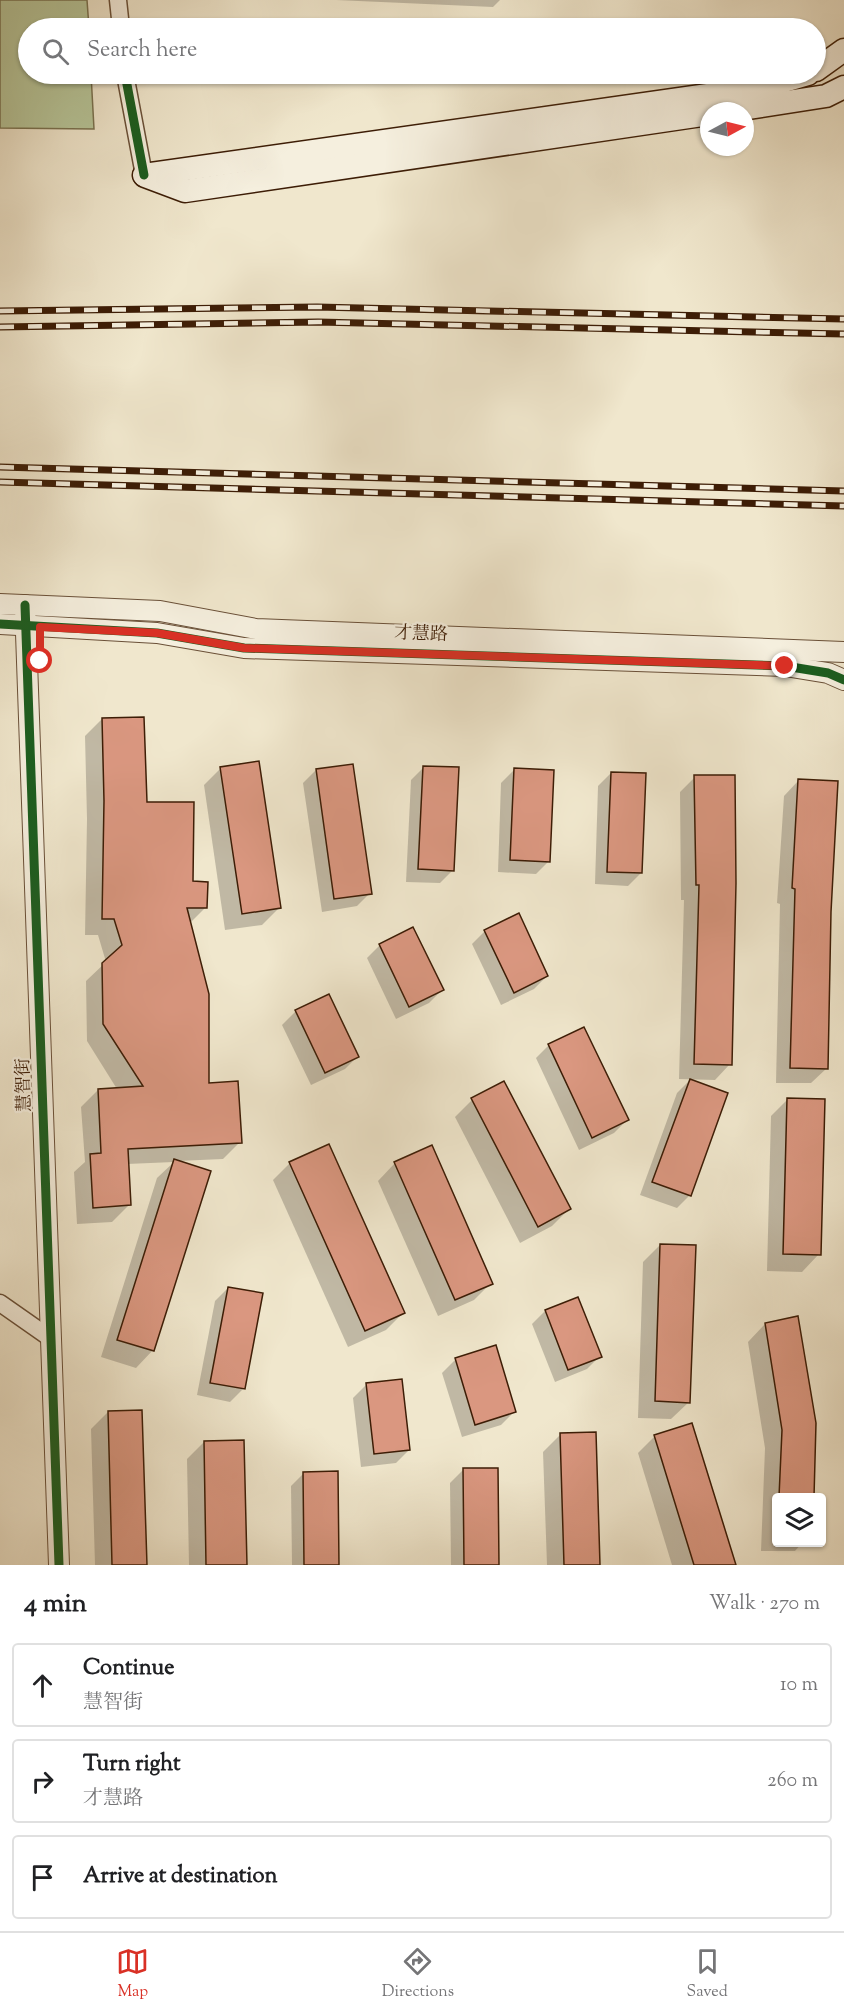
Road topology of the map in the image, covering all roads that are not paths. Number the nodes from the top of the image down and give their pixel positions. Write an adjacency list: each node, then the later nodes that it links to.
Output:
1 (118, 0): 2 (street)
2 (120, 18)
3 (844, 50): 4 (main road)
4 (826, 63)
5 (127, 84): 10 (street)
6 (774, 84): 10 (main road)
7 (844, 87): 8 (main road)
8 (754, 107)
9 (700, 115): 10 (main road)
10 (144, 175)
11 (0, 604): 12 (street, 才慧路)
12 (32, 605): 14 (street, 慧智街); 15 (street, 才慧路)
13 (0, 624): 14 (street, 才慧路)
14 (33, 626): 16 (street, 才慧路); 18 (street, 慧智街); 20 (street, 慧智街)
15 (844, 652)
16 (844, 680)
17 (0, 1303): 18 (street)
18 (50, 1338): 19 (street, 慧智街)
19 (59, 1565)
20 (72, 1565)

